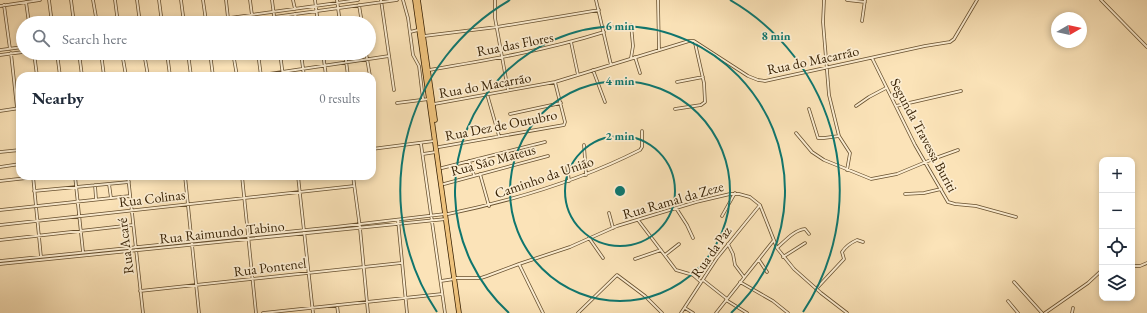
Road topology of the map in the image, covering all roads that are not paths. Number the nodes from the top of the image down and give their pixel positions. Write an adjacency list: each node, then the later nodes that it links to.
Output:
1 (40, 0): 30 (street)
2 (49, 0): 44 (street)
3 (71, 0): 45 (street)
4 (93, 0): 46 (street)
5 (115, 0): 47 (street)
6 (137, 0): 48 (street)
7 (159, 0): 49 (street)
8 (181, 0): 50 (street)
9 (203, 0): 51 (street)
10 (226, 0): 52 (street)
11 (250, 0): 41 (street)
12 (272, 0): 39 (street)
13 (293, 0): 36 (street)
14 (315, 0): 34 (street)
15 (358, 0): 27 (street)
16 (398, 0): 28 (street)
17 (403, 0): 63 (street)
18 (415, 0): 42 (highway)
19 (418, 0): 42 (highway)
20 (495, 0): 61 (street)
21 (596, 0): 37 (street)
22 (658, 0): 73 (street)
23 (824, 0): 102 (street)
24 (847, 0): 29 (street)
25 (977, 0): 82 (street, Rua do Macarrão)
26 (1101, 0): 69 (street)
27 (337, 1): 34 (street); 35 (street)
28 (381, 1): 32 (street); 77 (street)
29 (865, 1): 59 (street)
30 (26, 2): 31 (street); 43 (street)
31 (4, 5): 33 (street); 71 (street)
32 (360, 5): 35 (street); 58 (street)
33 (0, 6)
34 (316, 6): 36 (street); 38 (street)
35 (338, 8): 38 (street); 57 (street)
36 (295, 9): 39 (street)
37 (599, 10): 61 (street); 64 (street)
38 (317, 11): 40 (street); 56 (street)
39 (274, 12): 41 (street); 54 (street)
40 (295, 14): 55 (street)
41 (252, 15): 53 (street)
42 (419, 15): 62 (highway); 65 (highway)
43 (28, 16)
44 (51, 16)
45 (73, 16)
46 (96, 16)
47 (117, 16)
48 (139, 16)
49 (161, 16)
50 (183, 16)
51 (205, 16)
52 (228, 16)
53 (244, 16)
54 (275, 16)
55 (282, 16)
56 (317, 16)
57 (339, 16)
58 (361, 16)
59 (862, 22)
60 (631, 25): 81 (street)
61 (497, 27): 65 (street); 78 (street)
62 (418, 30): 63 (street); 68 (highway)
63 (410, 32): 133 (street)
64 (604, 32): 67 (street, Rua das Flores); 100 (street)
65 (424, 36): 68 (highway)
66 (694, 41): 73 (street, Rua do Macarrão); 102 (street, Rua do Macarrão); 123 (street)
67 (571, 42): 78 (street, Rua das Flores); 122 (street)
68 (423, 46): 104 (highway); 132 (highway)
69 (1147, 47)
70 (16, 48): 71 (street)
71 (10, 49): 72 (street)
72 (0, 50)
73 (659, 50): 79 (street, Rua do Macarrão)
74 (16, 53): 75 (street)
75 (11, 54): 76 (street); 126 (street)
76 (0, 55)
77 (389, 56): 80 (street); 128 (street)
78 (503, 57): 104 (street, Rua das Flores); 129 (street)
79 (635, 57): 81 (street, Rua do Macarrão); 121 (street)
80 (376, 58)
81 (631, 58): 100 (street, Rua do Macarrão)
82 (872, 58): 102 (street, Rua do Macarrão); 127 (street, Segunda Travessa Buriti)
83 (35, 60): 106 (street)
84 (58, 60): 107 (street)
85 (80, 60): 108 (street)
86 (102, 60): 109 (street)
87 (123, 60): 110 (street)
88 (145, 60): 111 (street)
89 (168, 60): 112 (street)
90 (189, 60): 113 (street)
91 (211, 60): 114 (street)
92 (234, 60): 115 (street)
93 (259, 60): 116 (street)
94 (281, 60): 117 (street)
95 (302, 60): 103 (street)
96 (324, 60): 101 (street)
97 (360, 60): 99 (street)
98 (367, 60): 120 (street)
99 (346, 62): 101 (street); 119 (street)
100 (611, 65): 105 (street, Rua do Macarrão)
101 (325, 66): 103 (street); 118 (street)
102 (826, 67): 148 (street)
103 (304, 69): 117 (street)
104 (428, 70): 137 (highway)
105 (594, 70): 122 (street, Rua do Macarrão); 134 (street)
106 (36, 72)
107 (59, 72)
108 (81, 72)
109 (103, 72)
110 (125, 72)
111 (147, 72)
112 (169, 72)
113 (191, 72)
114 (213, 72)
115 (236, 72)
116 (260, 72)
117 (282, 72)
118 (326, 72)
119 (347, 72)
120 (369, 72)
121 (640, 73)
122 (578, 75): 124 (street, Rua do Macarrão)
123 (703, 77): 125 (street); 141 (street)
124 (555, 82): 129 (street, Rua do Macarrão); 136 (street)
125 (677, 82)
126 (16, 88)
127 (886, 88): 138 (street); 139 (street, Segunda Travessa Buriti)
128 (394, 90)
129 (508, 90): 131 (street, Rua do Macarrão)
130 (961, 91): 139 (street)
131 (487, 94): 137 (street, Rua do Macarrão); 147 (street)
132 (429, 98): 133 (street); 149 (highway)
133 (423, 99): 135 (street)
134 (605, 102)
135 (397, 103)
136 (561, 103): 144 (street); 147 (street, Rua Dez de Outubro)
137 (433, 104): 153 (highway)
138 (856, 106)
139 (896, 106): 162 (street, Segunda Travessa Buriti)
140 (16, 108): 143 (street)
141 (675, 109)
142 (809, 110): 148 (street)
143 (0, 111)
144 (510, 114)
145 (642, 131): 170 (street, Caminho da União)
146 (796, 134): 167 (street)
147 (499, 136): 153 (street, Rua Dez de Outubro)
148 (839, 136): 167 (street)
149 (435, 141): 151 (street); 158 (highway)
150 (545, 142): 161 (street)
151 (421, 144): 154 (street); 159 (street)
152 (584, 146): 170 (street)
153 (439, 147): 166 (highway)
154 (376, 149)
155 (16, 150): 157 (street)
156 (958, 150): 162 (street)
157 (0, 152)
158 (437, 152): 159 (street); 206 (highway)
159 (422, 154): 205 (street)
160 (548, 156): 168 (street, Rua São Mateus)
161 (469, 161): 166 (street); 169 (street)
162 (925, 163): 167 (street); 186 (street, Segunda Travessa Buriti)
163 (16, 164): 165 (street)
164 (567, 165): 179 (street)
165 (0, 166)
166 (442, 168): 182 (highway)
167 (847, 170)
168 (480, 174): 169 (street, Rua São Mateus); 199 (street)
169 (474, 175): 182 (street, Rua São Mateus)
170 (586, 175): 179 (street, Caminho da União)
171 (16, 179): 178 (street)
172 (33, 180): 187 (street)
173 (75, 180): 185 (street)
174 (185, 180): 196 (street)
175 (242, 180): 193 (street)
176 (298, 180): 188 (street)
177 (353, 180): 184 (street)
178 (0, 181)
179 (568, 181): 199 (street, Caminho da União)
180 (129, 182): 181 (street); 191 (street, Rua Acaré)
181 (109, 184): 183 (street); 192 (street)
182 (444, 184): 206 (highway)
183 (95, 185): 185 (street); 194 (street)
184 (354, 186): 188 (street, Rua Colinas); 216 (street)
185 (76, 187): 187 (street); 195 (street)
186 (941, 189): 190 (street); 208 (street, Segunda Travessa Buriti)
187 (34, 191): 198 (street)
188 (300, 192): 193 (street, Rua Colinas); 219 (street)
189 (735, 193): 197 (street, Rua Ramal da Zeze); 200 (street, Rua Ramal da Zeze); 207 (street)
190 (905, 194)
191 (130, 196): 192 (street); 202 (street, Rua Acaré)
192 (110, 198): 194 (street)
193 (244, 198): 196 (street, Rua Colinas); 222 (street)
194 (96, 199): 195 (street)
195 (78, 201): 198 (street); 204 (street)
196 (188, 204): 202 (street, Rua Colinas); 229 (street)
197 (760, 205): 228 (street); 234 (street, Rua da Paz)
198 (36, 206): 201 (street); 212 (street)
199 (489, 206): 206 (street, Caminho da União)
200 (676, 208): 211 (street, Rua Ramal da Zeze); 224 (street)
201 (0, 210)
202 (131, 211): 204 (street, Rua Colinas); 215 (street, Rua Acaré)
203 (609, 213): 217 (street)
204 (79, 216): 212 (street, Rua Colinas); 218 (street)
205 (432, 216): 206 (street, Rua Raimundo Tabino); 209 (street, Rua Raimundo Tabino); 210 (street)
206 (446, 216): 210 (street, Rua Raimundo Tabino); 259 (highway)
207 (722, 216)
208 (1016, 217)
209 (398, 220): 213 (street); 216 (street, Rua Raimundo Tabino)
210 (432, 220): 213 (street, Rua Raimundo Tabino); 260 (street)
211 (638, 220): 217 (street, Rua Ramal da Zeze); 238 (street)
212 (37, 221): 214 (street, Rua Colinas); 221 (street)
213 (398, 224): 216 (street, Rua Raimundo Tabino); 248 (street)
214 (0, 225)
215 (133, 225): 218 (street); 236 (street, Rua Acaré)
216 (360, 226): 219 (street, Rua Raimundo Tabino); 252 (street)
217 (612, 228): 223 (street, Rua Ramal da Zeze)
218 (80, 230): 221 (street); 240 (street)
219 (304, 232): 222 (street, Rua Raimundo Tabino); 225 (street, Rua Raimundo Tabino); 254 (street)
220 (809, 234): 237 (street)
221 (39, 235): 226 (street); 242 (street)
222 (248, 236): 225 (street); 227 (street, Rua Raimundo Tabino)
223 (590, 238): 244 (street); 251 (street, Rua Ramal da Zeze)
224 (693, 238)
225 (249, 239): 232 (street, Rua Raimundo Tabino); 258 (street)
226 (0, 240)
227 (201, 240): 229 (street, Rua Raimundo Tabino); 232 (street)
228 (774, 240): 237 (street); 246 (street)
229 (192, 241): 235 (street); 236 (street, Rua Raimundo Tabino)
230 (863, 242): 265 (street)
231 (805, 243): 243 (street)
232 (202, 244): 235 (street, Rua Raimundo Tabino)
233 (679, 244): 241 (street)
234 (728, 244): 257 (street); 261 (street, Rua da Paz)
235 (192, 245): 239 (street, Rua Raimundo Tabino); 264 (street)
236 (136, 248): 239 (street, Rua Acaré); 240 (street, Rua Raimundo Tabino)
237 (777, 248): 243 (street)
238 (661, 250): 241 (street); 245 (street)
239 (136, 251): 240 (street, Rua Raimundo Tabino); 266 (street, Rua Acaré)
240 (83, 254): 242 (street, Rua Raimundo Tabino); 250 (street, Rua Raimundo Tabino)
241 (665, 255): 261 (street)
242 (41, 257): 247 (street, Rua Raimundo Tabino)
243 (783, 257): 265 (street)
244 (603, 258)
245 (635, 259)
246 (758, 259): 255 (street); 257 (street)
247 (0, 261)
248 (401, 263): 252 (street, Rua Pontenel); 268 (street)
249 (1147, 263): 253 (street)
250 (0, 264)
251 (519, 264): 259 (street, Rua Ramal da Zeze); 286 (street)
252 (364, 267): 254 (street, Rua Pontenel); 271 (street)
253 (1135, 267)
254 (308, 272): 258 (street, Rua Pontenel); 273 (street)
255 (767, 272)
256 (1099, 273): 296 (street)
257 (744, 277): 262 (street)
258 (253, 279): 264 (street, Rua Pontenel); 278 (street)
259 (455, 279): 260 (street, Rua Ramal da Zeze); 285 (highway)
260 (441, 281): 267 (street)
261 (702, 281): 269 (street); 274 (street, Rua da Paz)
262 (740, 282): 269 (street); 293 (street)
263 (1014, 282): 296 (street)
264 (196, 285): 266 (street, Rua Pontenel); 277 (street)
265 (816, 289): 294 (street)
266 (140, 291): 276 (street, Rua Acaré)
267 (442, 294): 268 (street); 284 (street)
268 (405, 297): 271 (street); 283 (street)
269 (727, 299): 291 (street); 292 (street)
270 (1008, 301): 295 (street)
271 (367, 302): 272 (street); 282 (street)
272 (337, 305): 273 (street); 281 (street)
273 (312, 307): 279 (street); 280 (street)
274 (685, 308): 289 (street, Rua da Paz); 290 (street)
275 (1073, 308): 297 (street)
276 (143, 313)
277 (199, 313)
278 (256, 313)
279 (263, 313)
280 (313, 313)
281 (338, 313)
282 (368, 313)
283 (407, 313)
284 (445, 313)
285 (460, 313)
286 (543, 313)
287 (578, 313): 288 (street)
288 (662, 313)
289 (681, 313)
290 (693, 313)
291 (716, 313)
292 (747, 313)
293 (788, 313)
294 (847, 313)
295 (1018, 313)
296 (1045, 313)
297 (1072, 313)

